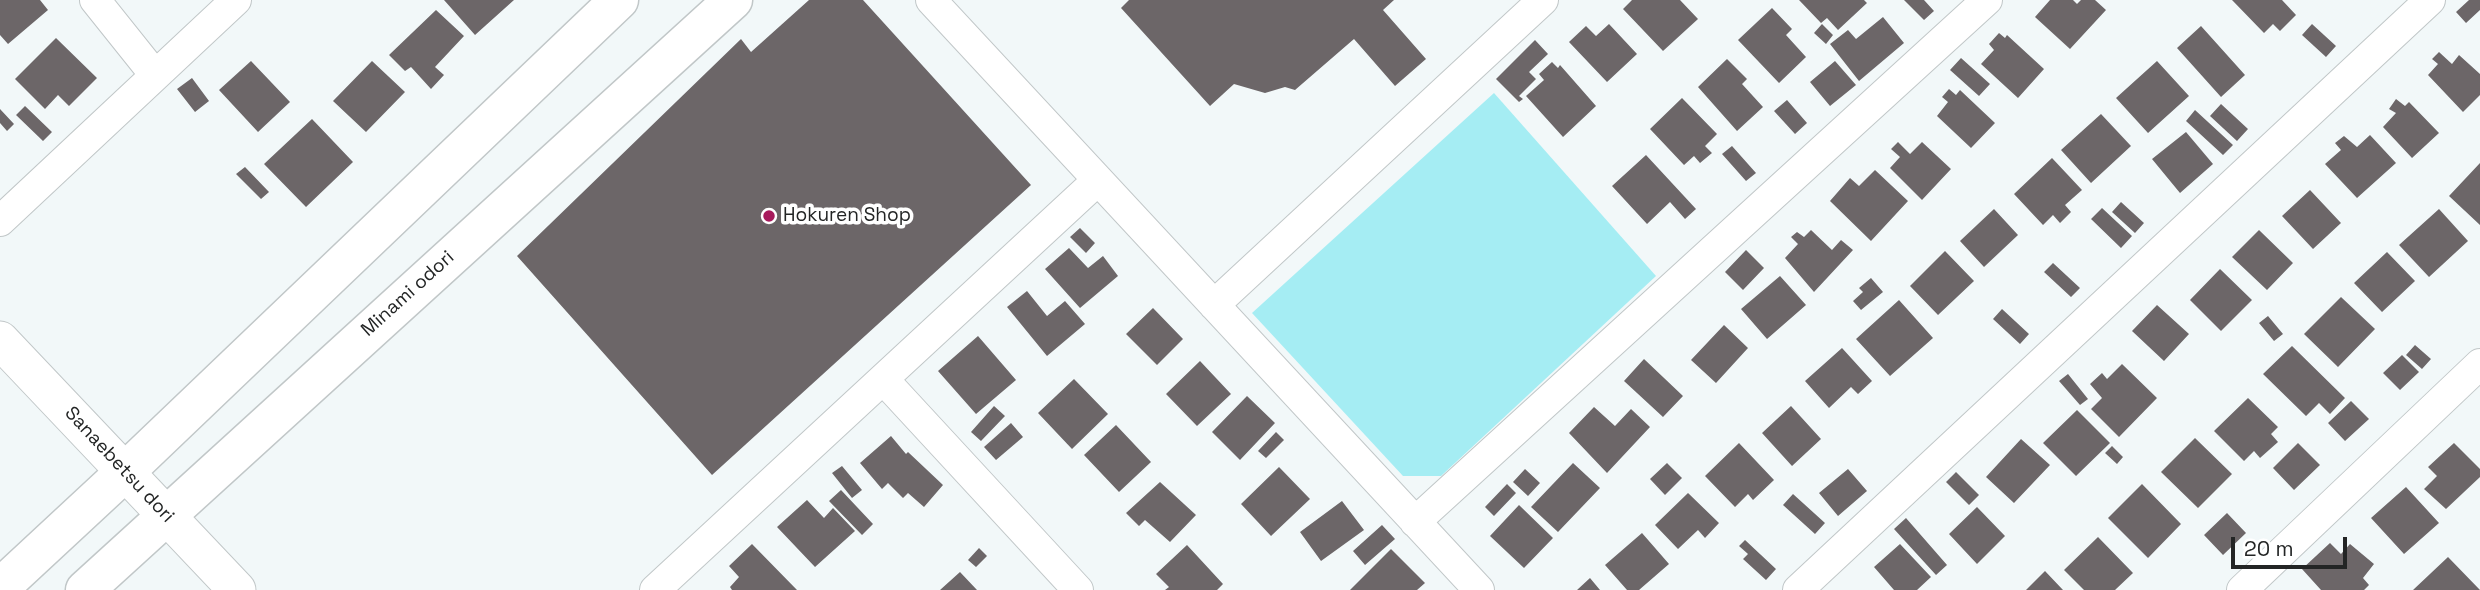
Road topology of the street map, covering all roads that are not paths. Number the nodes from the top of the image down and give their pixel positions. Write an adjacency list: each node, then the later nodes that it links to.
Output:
1 (95, 0): 9 (street)
2 (236, 0): 9 (street)
3 (619, 0): 16 (main road)
4 (733, 0): 17 (main road, Minami odori)
5 (931, 0): 10 (street)
6 (1543, 0): 12 (street)
7 (1987, 0): 18 (street)
8 (2430, 0): 25 (street)
9 (155, 75): 11 (street)
10 (1098, 180): 12 (street); 15 (street)
11 (0, 221)
12 (1214, 305): 18 (street)
13 (0, 340): 16 (street, Sanaebetsu dori)
14 (2480, 364): 26 (street)
15 (883, 379): 19 (street); 23 (street)
16 (126, 471): 17 (street, Sanaebetsu dori); 20 (main road)
17 (166, 514): 21 (main road, Minami odori); 22 (street, Sanaebetsu dori)
18 (1415, 522): 24 (street)
19 (666, 586)
20 (0, 588)
21 (85, 590)
22 (237, 590)
23 (1077, 590)
24 (1479, 590)
25 (1798, 590)
26 (2242, 590)

